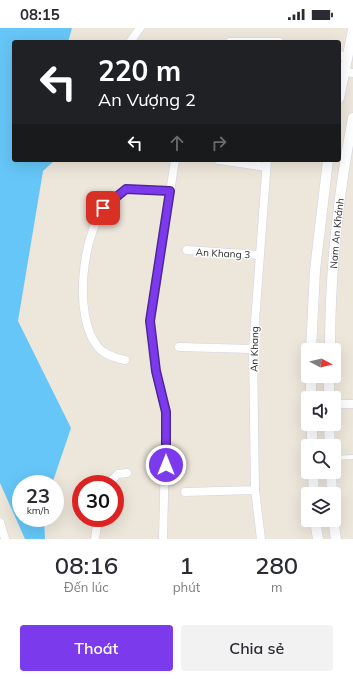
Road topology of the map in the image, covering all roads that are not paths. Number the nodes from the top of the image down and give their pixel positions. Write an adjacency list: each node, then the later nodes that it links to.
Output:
1 (140, 28): 3 (street)
2 (353, 30): 4 (street)
3 (131, 40)
4 (343, 56): 5 (street)
5 (348, 72): 6 (street)
6 (341, 92)
7 (353, 118): 16 (street, Nam An Khánh)
8 (175, 162): 12 (street)
9 (251, 162): 11 (street)
10 (328, 162): 15 (street, Nam An Khánh)
11 (267, 163): 14 (street, An Khang)
12 (170, 191): 21 (street); 36 (street)
13 (187, 250): 14 (street, An Khang 3)
14 (259, 255): 20 (street, An Khang)
15 (311, 339): 16 (street); 17 (street, Nam An Khánh)
16 (330, 339): 18 (street, Nam An Khánh)
17 (311, 343)
18 (330, 343)
19 (179, 347): 20 (street)
20 (253, 349): 28 (street, An Khang)
21 (125, 360)
22 (341, 404): 23 (street)
23 (353, 404)
24 (341, 458): 25 (lane)
25 (353, 458)
26 (127, 473): 27 (street)
27 (117, 475)
28 (255, 490): 29 (street); 37 (street, An Khang)
29 (185, 492)
30 (0, 522): 34 (street)
31 (97, 527): 35 (street)
32 (317, 527): 38 (street)
33 (334, 527): 39 (street)
34 (5, 539)
35 (95, 539)
36 (163, 539)
37 (261, 539)
38 (318, 539)
39 (336, 539)

